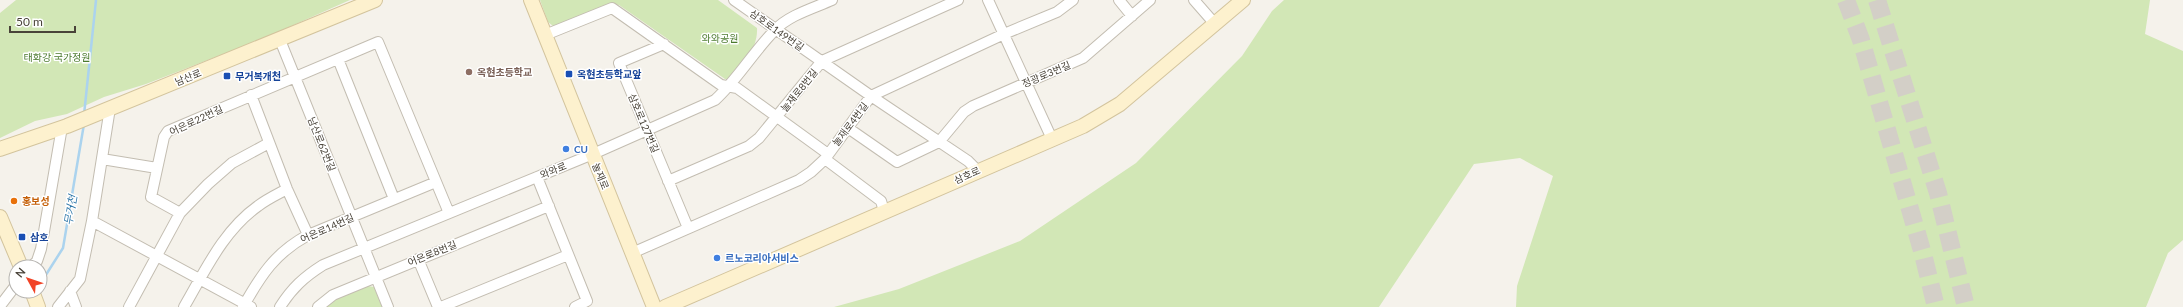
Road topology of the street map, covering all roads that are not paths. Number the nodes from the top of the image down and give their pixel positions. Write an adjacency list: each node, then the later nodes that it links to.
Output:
1 (375, 0): 17 (main road, 남산로)
2 (531, 0): 16 (main road, 눌재로)
3 (734, 0): 14 (street, 삼호로149번길)
4 (832, 0): 14 (street, 와와로)
5 (958, 0): 20 (street, 눌재로8번길)
6 (988, 0): 15 (street)
7 (1073, 0): 15 (street, 눌재로4번길)
8 (1118, 0): 12 (street)
9 (1150, 0): 12 (street, 정광로3번길)
10 (1194, 0): 13 (street)
11 (1243, 0): 13 (main road, 삼호로)
12 (1132, 16): 22 (street, 정광로3번길)
13 (1215, 24): 31 (main road, 삼호로)
14 (776, 30): 20 (street, 삼호로149번길); 23 (street, 와와로)
15 (1004, 34): 22 (street); 25 (street, 눌재로4번길)
16 (545, 35): 18 (street); 35 (main road, 눌재로)
17 (280, 40): 21 (street, 남산로62번길); 26 (main road, 남산로)
18 (664, 44): 23 (street); 30 (street, 삼호로127번길)
19 (338, 59): 21 (street, 어은로22번길); 42 (street, 어은로22번길); 44 (street)
20 (822, 61): 25 (street, 삼호로149번길); 27 (street, 눌재로8번길)
21 (295, 77): 24 (street, 어은로22번길); 50 (street, 남산로62번길)
22 (1026, 82): 31 (street); 32 (street, 정광로3번길)
23 (728, 88): 27 (street); 30 (street, 와와로)
24 (251, 95): 33 (street); 38 (street, 어은로22번길)
25 (871, 96): 29 (street, 눌재로4번길); 32 (street, 삼호로149번길)
26 (110, 108): 28 (main road, 남산로); 37 (street)
27 (777, 118): 36 (street); 41 (street, 눌재로8번길)
28 (64, 126): 34 (main road, 남산로); 59 (street)
29 (848, 128): 32 (street); 36 (street, 눌재로4번길)
30 (647, 130): 35 (street, 와와로); 41 (street, 삼호로127번길)
31 (1052, 139): 39 (main road, 삼호로)
32 (939, 142): 39 (street, 삼호로149번길)
33 (269, 143): 43 (street); 47 (street)
34 (0, 149)
35 (593, 154): 40 (street, 와와로); 55 (main road, 눌재로)
36 (826, 156): 46 (street); 52 (street, 눌재로4번길)
37 (102, 159): 38 (street); 51 (street)
38 (157, 168): 47 (street, 어은로22번길)
39 (978, 171): 46 (main road, 삼호로)
40 (537, 177): 45 (street); 48 (street, 와와로)
41 (668, 181): 52 (street, 삼호로127번길)
42 (436, 182): 44 (street, 어은로14번길); 48 (street)
43 (287, 189): 53 (street); 62 (street)
44 (394, 199): 50 (street, 어은로14번길)
45 (549, 206): 57 (street); 60 (street, 어은로8번길)
46 (884, 211): 78 (main road, 삼호로)
47 (180, 213): 56 (street)
48 (449, 213): 54 (street, 와와로)
49 (0, 217): 58 (main road)
50 (351, 217): 53 (street, 어은로14번길); 54 (street, 남산로62번길)
51 (92, 221): 56 (street); 63 (street)
52 (688, 228): 55 (street, 눌재로4번길)
53 (308, 235): 66 (street, 어은로14번길)
54 (364, 248): 61 (street, 남산로62번길); 71 (street, 와와로)
55 (632, 253): 77 (main road, 눌재로)
56 (156, 255): 62 (street); 69 (street)
57 (568, 255): 75 (street); 76 (street)
58 (18, 259)
59 (37, 259)
60 (418, 259): 61 (street, 어은로8번길); 74 (street)
61 (376, 277): 72 (street, 어은로8번길); 73 (street, 남산로62번길)
62 (200, 279): 66 (street); 70 (street)
63 (70, 291): 67 (street); 68 (street)
64 (8, 296): 65 (street)
65 (0, 306)
66 (246, 306)
67 (58, 307)
68 (76, 307)
69 (129, 307)
70 (184, 307)
71 (280, 307)
72 (318, 307)
73 (388, 307)
74 (438, 307)
75 (442, 307)
76 (575, 307)
77 (654, 307)
78 (665, 307)

